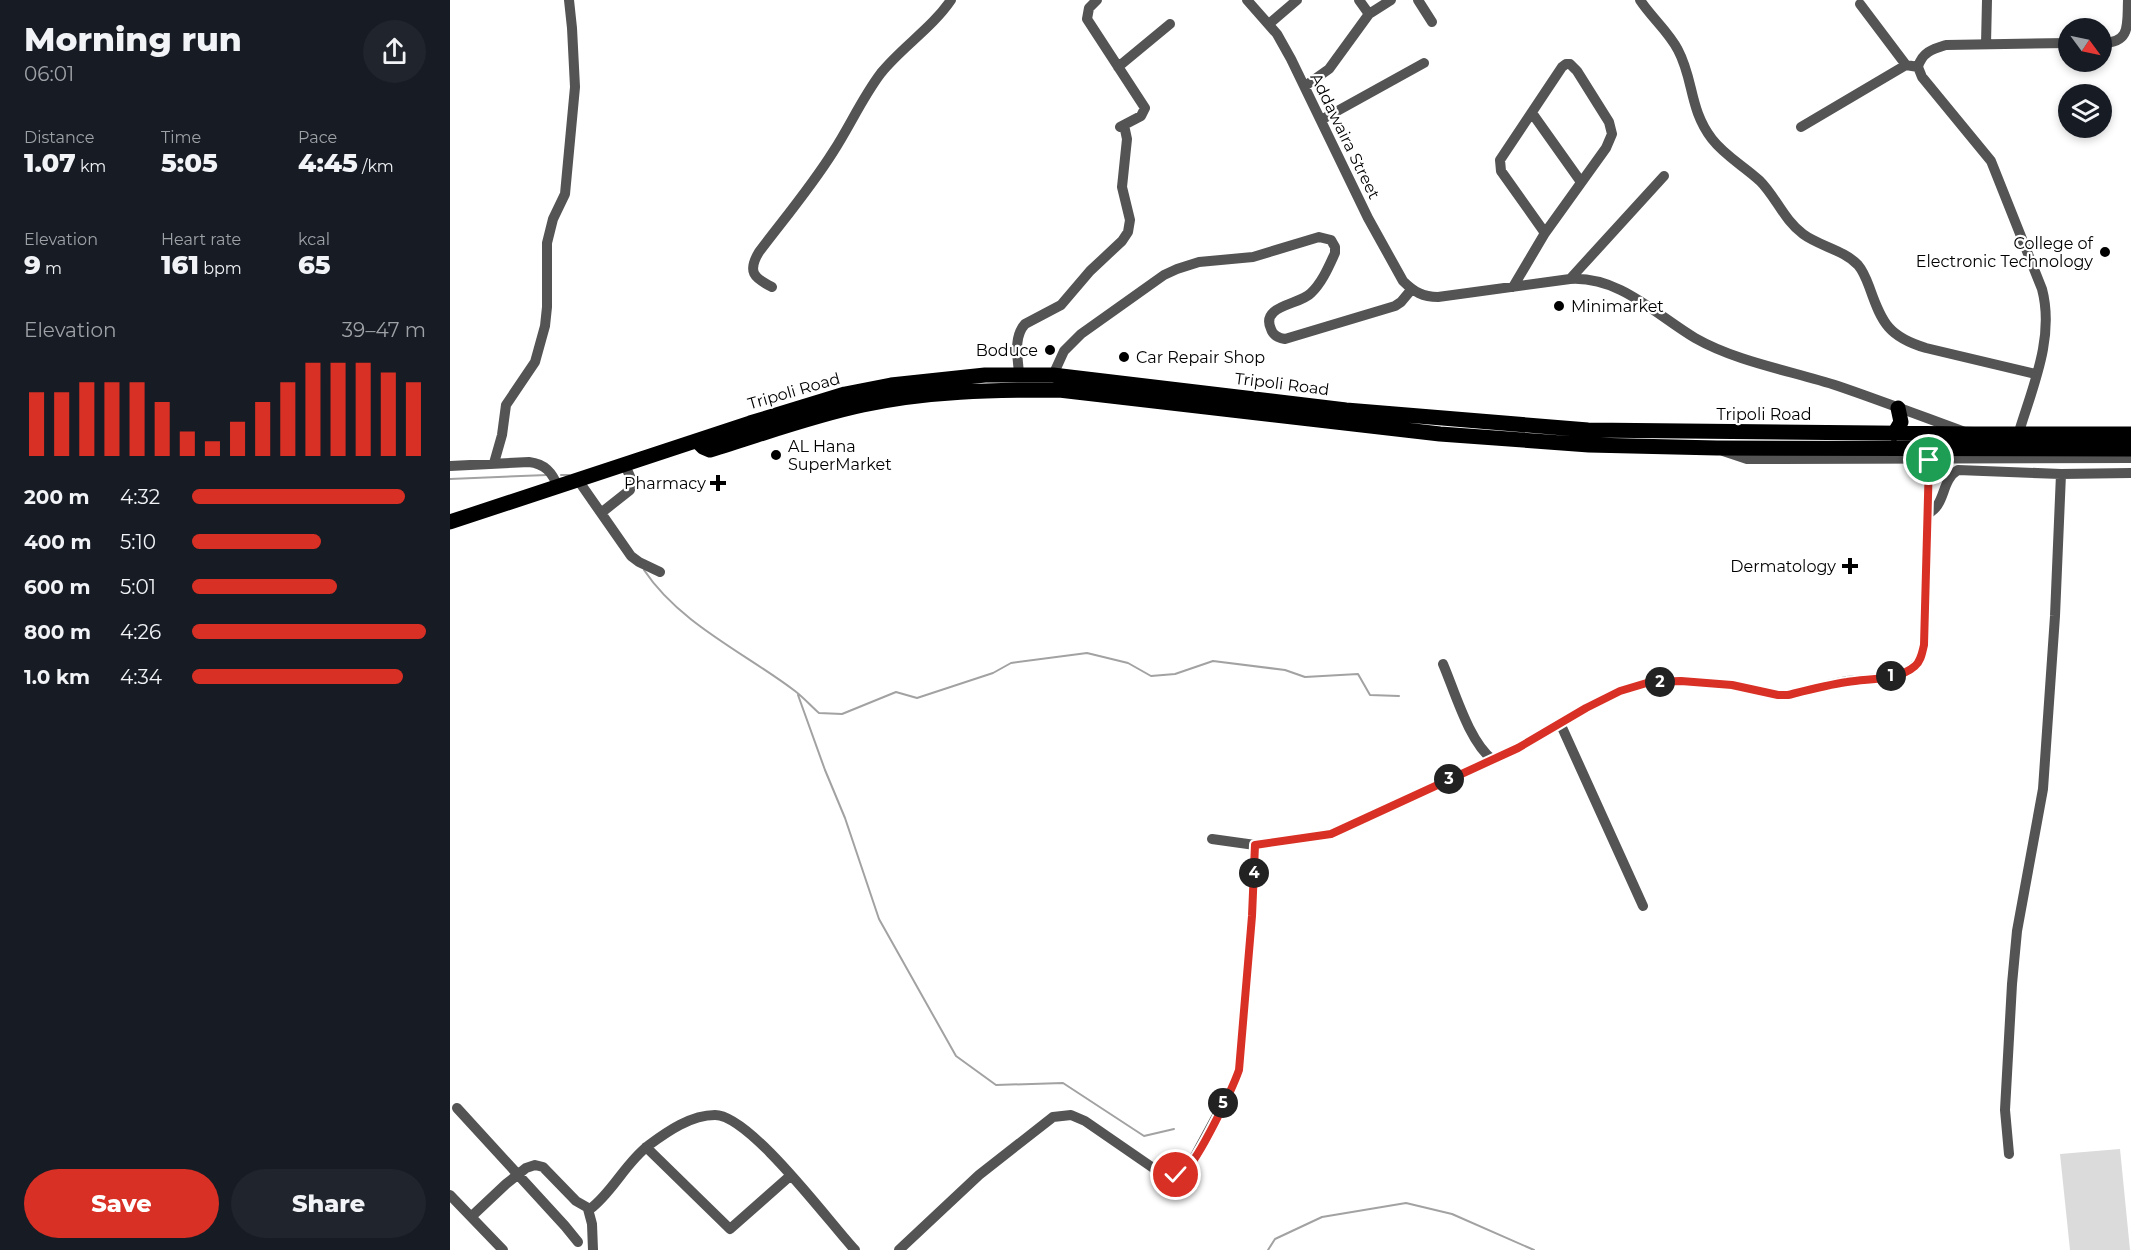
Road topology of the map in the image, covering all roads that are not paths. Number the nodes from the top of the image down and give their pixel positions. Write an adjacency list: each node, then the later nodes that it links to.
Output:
1 (568, 0): 48 (street)
2 (951, 0): 32 (street)
3 (1097, 0): 22 (street)
4 (1247, 0): 16 (street, Addawaira Street)
5 (1297, 0): 16 (street)
6 (1359, 0): 13 (street)
7 (1391, 0): 13 (street)
8 (1418, 0): 14 (street)
9 (1640, 0): 36 (street)
10 (1987, 0): 19 (street)
11 (2128, 0): 18 (street)
12 (1860, 4): 21 (street)
13 (1369, 14): 24 (street)
14 (1432, 22)
15 (1170, 24): 22 (street)
16 (1269, 24): 24 (street, Addawaira Street)
17 (2058, 43): 19 (street)
18 (2112, 43)
19 (1986, 44): 23 (street)
20 (1424, 63): 26 (street)
21 (1906, 65): 23 (street); 27 (street)
22 (1118, 67): 35 (street)
23 (1918, 67): 36 (street)
24 (1305, 87): 26 (street, Addawaira Street)
25 (1532, 113): 29 (street); 29 (street); 30 (street)
26 (1321, 120): 34 (street, Addawaira Street)
27 (1801, 127)
28 (1664, 176): 31 (street)
29 (1581, 182): 30 (street)
30 (1545, 233): 33 (street)
31 (1570, 279): 33 (street); 38 (street)
32 (772, 287)
33 (1513, 287): 34 (street)
34 (1411, 290): 37 (street)
35 (1019, 374): 37 (highway, Tripoli Road); 43 (highway, Tripoli Road)
36 (2036, 374): 42 (street)
37 (1053, 375): 39 (highway, Tripoli Road)
38 (1898, 408): 39 (highway); 40 (street)
39 (1894, 434): 40 (highway, Tripoli Road)
40 (1974, 434): 42 (highway, Tripoli Road)
41 (2131, 434): 42 (highway, Tripoli Road)
42 (2018, 435)
43 (697, 441): 44 (highway); 49 (highway, Tripoli Road)
44 (1717, 448): 45 (highway); 47 (street)
45 (2131, 449)
46 (2131, 458): 47 (street)
47 (1929, 460): 56 (street)
48 (494, 463): 50 (street); 54 (street)
49 (625, 465): 53 (highway, Tripoli Road); 55 (street)
50 (450, 466)
51 (2131, 473): 52 (street)
52 (2061, 474): 56 (street); 67 (street)
53 (578, 480): 54 (highway, Tripoli Road); 55 (street)
54 (558, 487): 57 (highway, Tripoli Road)
55 (601, 513): 58 (street)
56 (1929, 513): 60 (street)
57 (450, 522)
58 (660, 572)
59 (1443, 664): 61 (street)
60 (1560, 723): 61 (street); 64 (street)
61 (1493, 760): 63 (street)
62 (1212, 839): 63 (street)
63 (1255, 845): 77 (street)
64 (1643, 906)
65 (456, 1108): 68 (street)
66 (646, 1147): 69 (street); 69 (street); 71 (street)
67 (2008, 1154)
68 (519, 1175): 71 (street); 72 (street); 73 (street)
69 (790, 1176): 76 (street)
70 (450, 1195): 72 (street)
71 (588, 1209): 75 (street)
72 (472, 1216): 74 (street)
73 (578, 1242)
74 (503, 1250)
75 (593, 1250)
76 (855, 1250)
77 (899, 1250)

